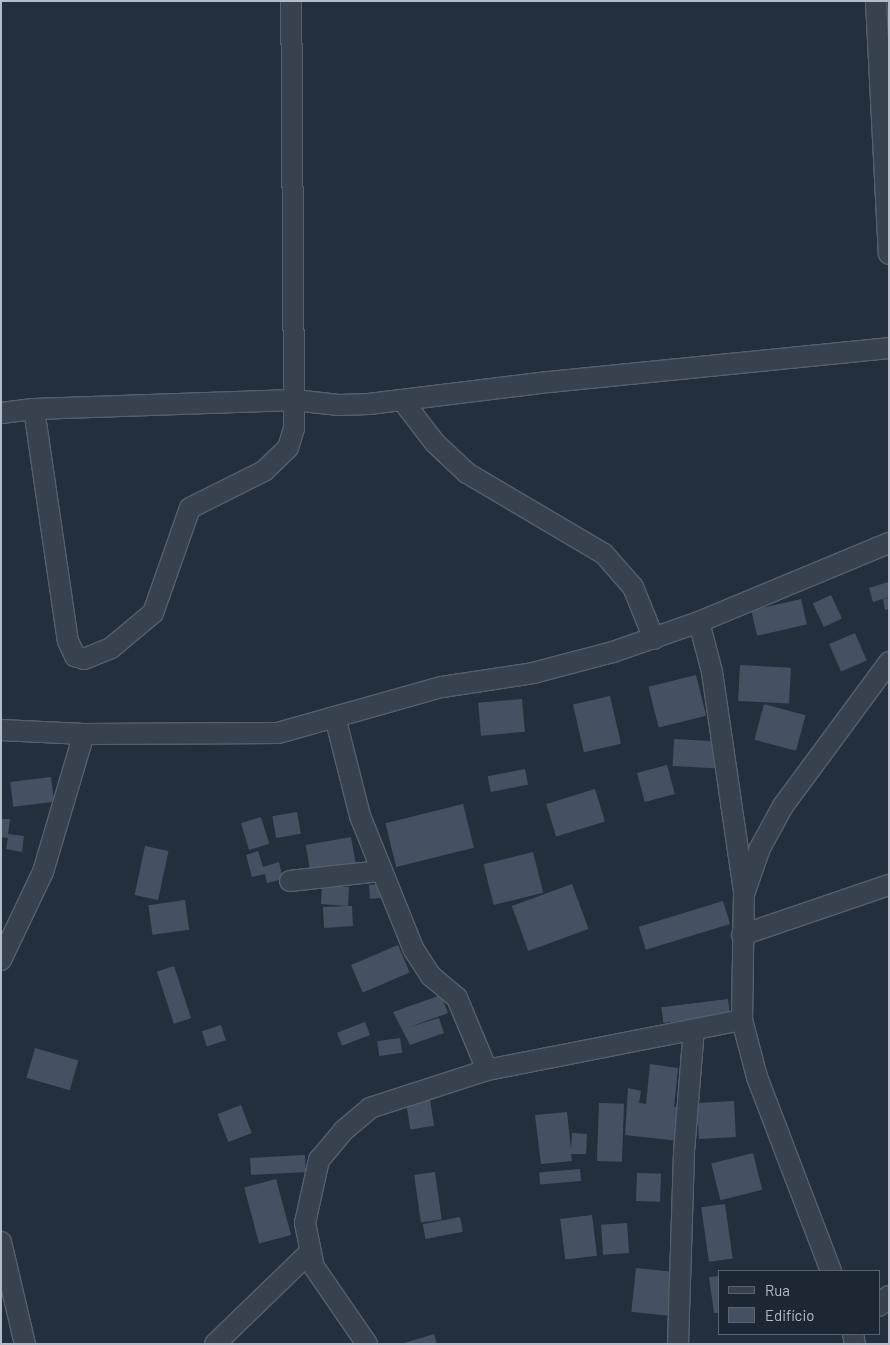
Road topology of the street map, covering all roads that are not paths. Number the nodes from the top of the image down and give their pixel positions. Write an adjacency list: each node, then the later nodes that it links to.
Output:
1 (291, 1): 6 (street)
2 (876, 1): 3 (street)
3 (884, 51): 4 (street)
4 (889, 254)
5 (889, 348): 7 (street)
6 (294, 400): 7 (street); 8 (street); 8 (street)
7 (402, 400): 12 (street)
8 (34, 409): 9 (street)
9 (1, 413)
10 (889, 542): 11 (street)
11 (699, 622): 12 (street); 20 (street)
12 (654, 639): 14 (street)
13 (889, 662): 20 (street)
14 (335, 718): 16 (street); 17 (street)
15 (1, 730): 16 (street)
16 (84, 734): 22 (street)
17 (381, 871): 18 (street); 25 (street)
18 (290, 881)
19 (889, 885): 21 (street)
20 (744, 894): 21 (street)
21 (742, 935): 23 (street)
22 (1, 960)
23 (742, 1020): 24 (street); 28 (street)
24 (694, 1029): 25 (street); 34 (street)
25 (487, 1070): 27 (street)
26 (1, 1242): 31 (street)
27 (309, 1252): 32 (street); 33 (street)
28 (831, 1270)
29 (889, 1296): 30 (street)
30 (880, 1305)
31 (25, 1344)
32 (215, 1344)
33 (367, 1344)
34 (678, 1344)

